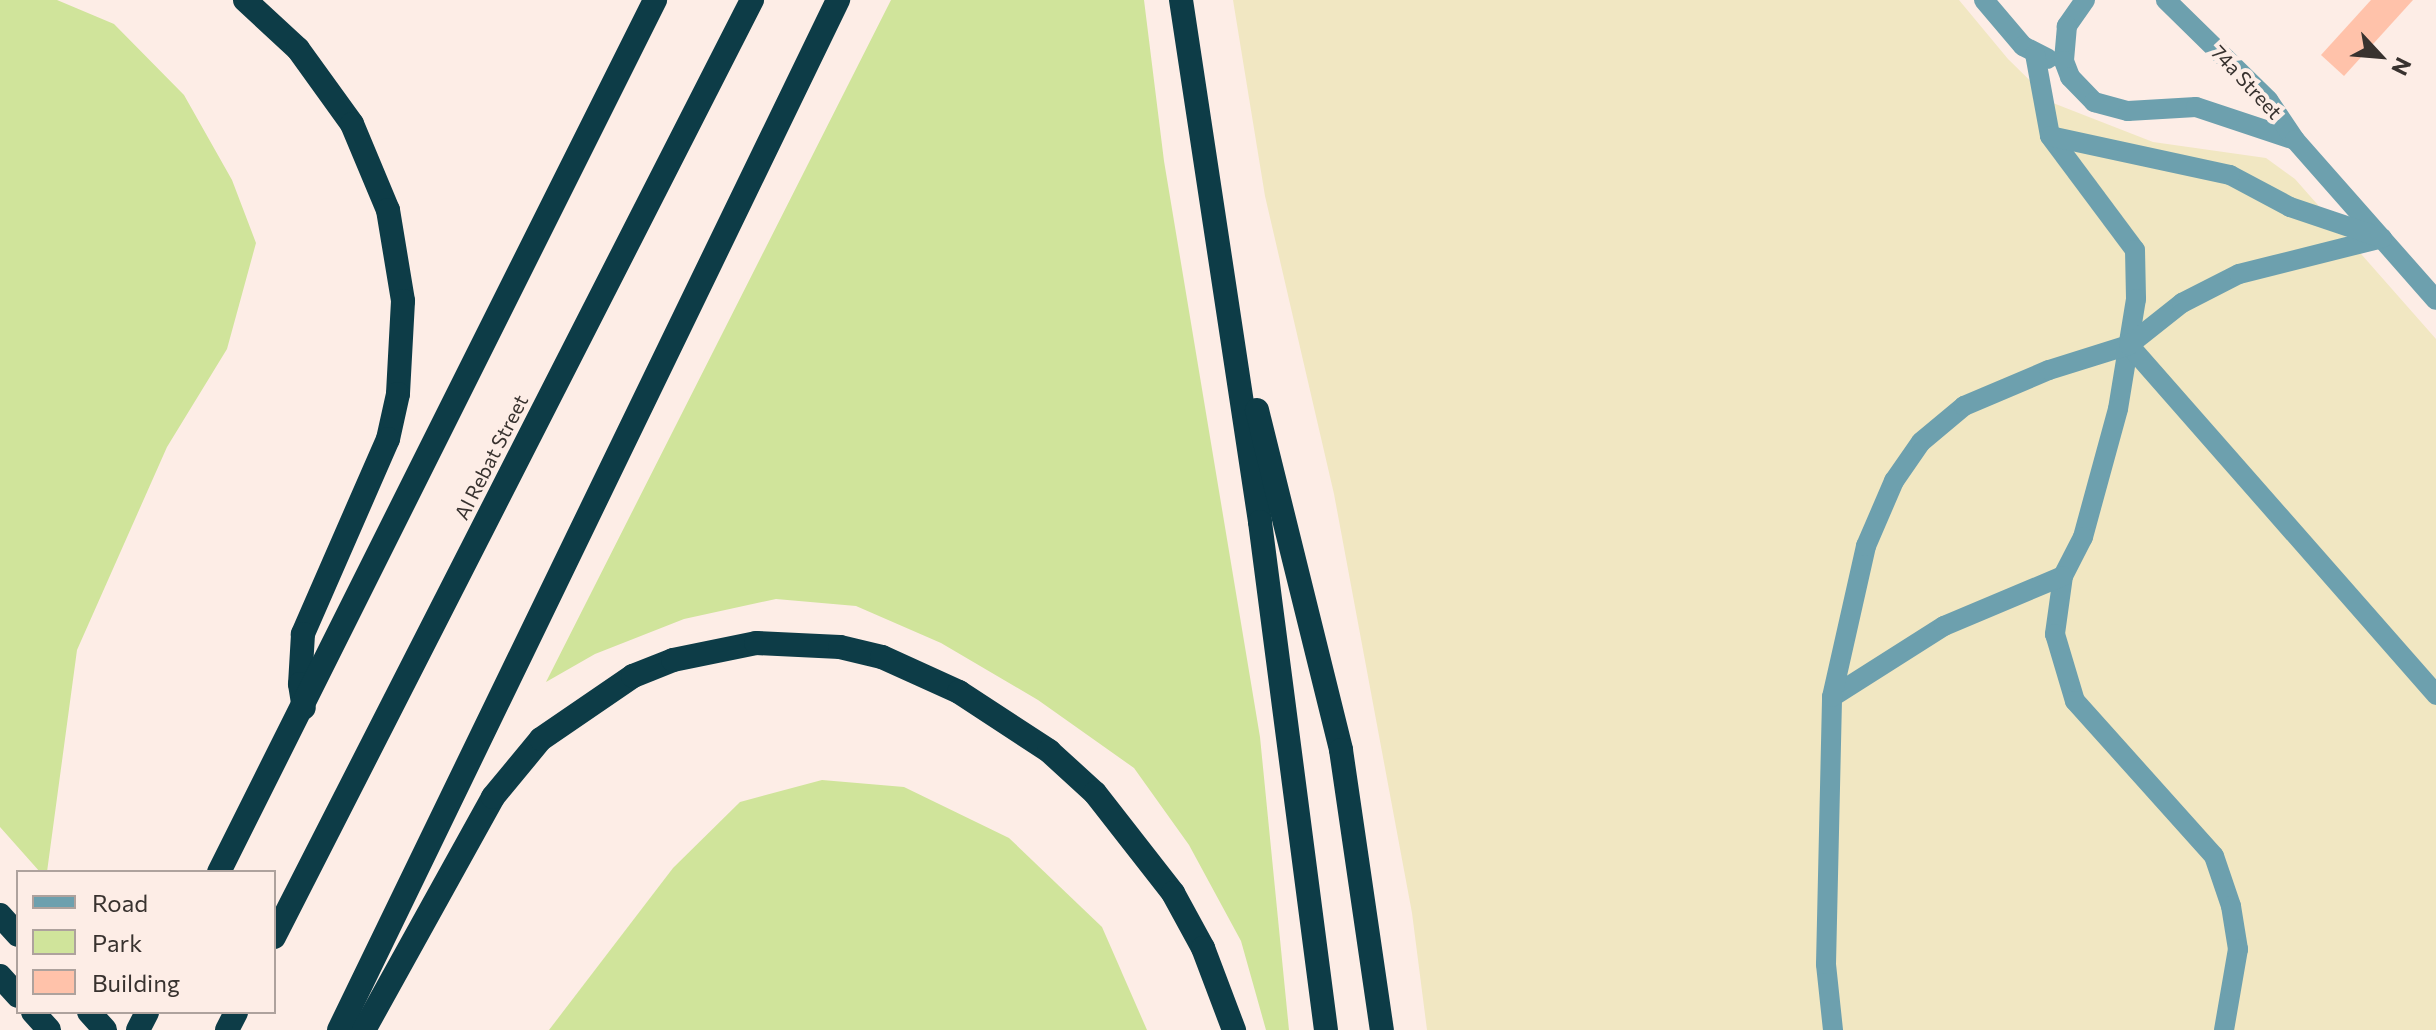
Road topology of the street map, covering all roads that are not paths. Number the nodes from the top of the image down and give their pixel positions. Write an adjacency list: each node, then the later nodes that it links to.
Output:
1 (245, 0): 20 (highway)
2 (655, 0): 20 (highway)
3 (752, 0): 24 (highway, Al Rebat Street)
4 (838, 0): 31 (highway)
5 (1181, 0): 14 (highway)
6 (2085, 0): 10 (street)
7 (2166, 0): 12 (street, 74a Street)
8 (1986, 1): 9 (street)
9 (2035, 54): 10 (street); 11 (street)
10 (2064, 61): 12 (street, 74a Street)
11 (2050, 136): 13 (street); 16 (street)
12 (2295, 140): 13 (street)
13 (2382, 238): 15 (street); 16 (street)
14 (1215, 242): 34 (highway); 35 (highway)
15 (2436, 300)
16 (2129, 345): 17 (street); 18 (street); 19 (street)
17 (2063, 576): 19 (street); 37 (street)
18 (2436, 695)
19 (1832, 697): 36 (street)
20 (304, 708): 21 (highway)
21 (220, 870)
22 (0, 915): 23 (highway)
23 (16, 933)
24 (276, 933)
25 (0, 976): 26 (highway)
26 (16, 994)
27 (35, 1014): 29 (highway)
28 (91, 1014): 30 (highway)
29 (49, 1030)
30 (105, 1030)
31 (339, 1030)
32 (364, 1030): 33 (highway)
33 (1234, 1030)
34 (1326, 1030)
35 (1382, 1030)
36 (1833, 1030)
37 (2224, 1030)

